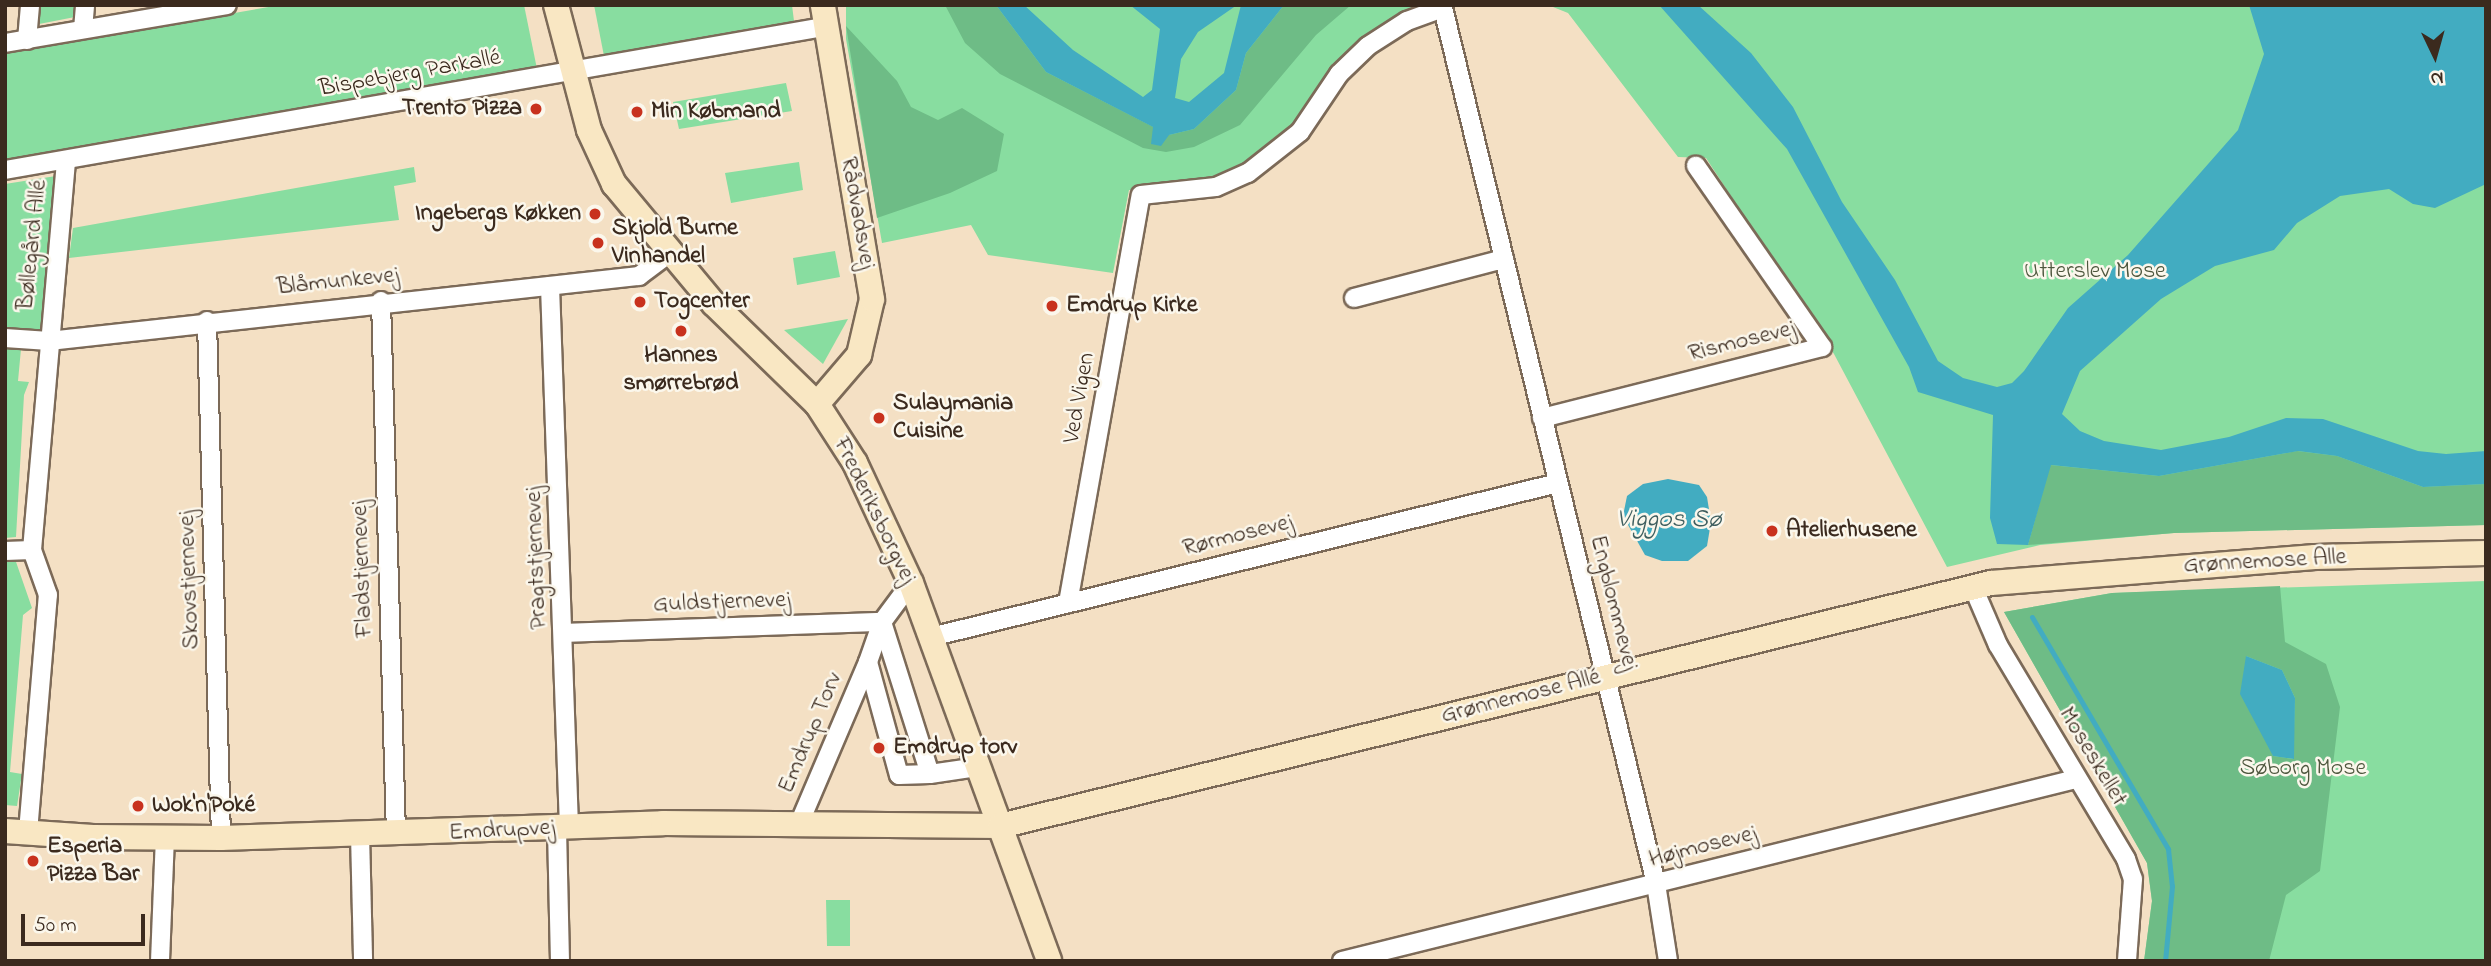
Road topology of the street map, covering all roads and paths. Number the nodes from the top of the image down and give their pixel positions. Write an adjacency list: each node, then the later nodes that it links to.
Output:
1 (30, 5): 8 (street)
2 (85, 5): 7 (street)
3 (227, 5): 7 (street)
4 (556, 5): 10 (street, Frederiksborgvej)
5 (1443, 8): 15 (street, Engblommevej); 31 (street, Ved Vigen)
6 (823, 16): 10 (street, Bispebjerg Parkallé); 22 (street, Rådvadsvej)
7 (83, 29): 8 (street)
8 (27, 40): 9 (street)
9 (5, 43)
10 (573, 71): 11 (street, Bispebjerg Parkallé); 14 (street, Frederiksborgvej)
11 (66, 162): 13 (street, Bispebjerg Parkallé); 21 (street, Bøllegård Allé)
12 (1696, 166): 23 (street, Rismosevej)
13 (5, 170)
14 (669, 253): 16 (street, Blåmunkevej); 22 (street, Frederiksborgvej)
15 (1504, 259): 17 (street); 23 (street, Engblommevej)
16 (550, 286): 18 (street, Blåmunkevej); 33 (street, Pragtstjernevej)
17 (1354, 298)
18 (381, 301): 19 (street, Blåmunkevej); 45 (street, Fladstjernevej)
19 (207, 321): 21 (street, Blåmunkevej); 47 (street, Skovstjernevej)
20 (5, 338): 21 (street, Blåmunkevej)
21 (49, 341): 25 (street, Bøllegård Allé)
22 (817, 404): 29 (street, Frederiksborgvej)
23 (1542, 418): 24 (street, Engblommevej)
24 (1558, 483): 31 (street, Rørmosevej); 36 (street, Engblommevej)
25 (32, 550): 26 (street); 43 (street, Bøllegård Allé)
26 (5, 551)
27 (2486, 553): 28 (street, Grønnemose Alle)
28 (2044, 576): 30 (street, Grønnemose Allé)
29 (911, 583): 32 (street, Emdrup Torv); 34 (street, Frederiksborgvej)
30 (1973, 587): 36 (street, Grønnemose Allé); 39 (street, Moseskellet)
31 (1068, 603): 34 (street, Rørmosevej)
32 (882, 622): 33 (street, Guldstjernevej); 35 (street, Emdrup Torv); 38 (street)
33 (564, 633): 42 (street, Pragtstjernevej)
34 (931, 638): 37 (street, Frederiksborgvej)
35 (868, 662): 38 (street, Emdrup Torv); 40 (street, Emdrup Torv)
36 (1605, 677): 41 (street, Grønnemose Allé); 48 (street, Engblommevej)
37 (978, 767): 38 (street, Emdrup Torv); 41 (street, Frederiksborgvej)
38 (930, 774)
39 (2076, 779): 48 (street, Højmosevej); 55 (street, Moseskellet)
40 (799, 824): 41 (street, Emdrupvej); 42 (street, Emdrupvej)
41 (1000, 825): 52 (street, Frederiksborgvej)
42 (563, 828): 45 (street, Emdrupvej); 51 (street, Pragtstjernevej)
43 (17, 831): 46 (street, Emdrupvej)
44 (360, 834): 45 (street, Emdrupvej); 47 (street, Emdrupvej); 50 (street)
45 (396, 835)
46 (165, 838): 47 (street, Emdrupvej); 49 (street)
47 (221, 838)
48 (1656, 884): 53 (street, Højmosevej); 54 (street, Engblommevej)
49 (160, 961)
50 (363, 961)
51 (560, 961)
52 (1049, 961)
53 (1342, 961)
54 (1668, 961)
55 (2127, 961)

